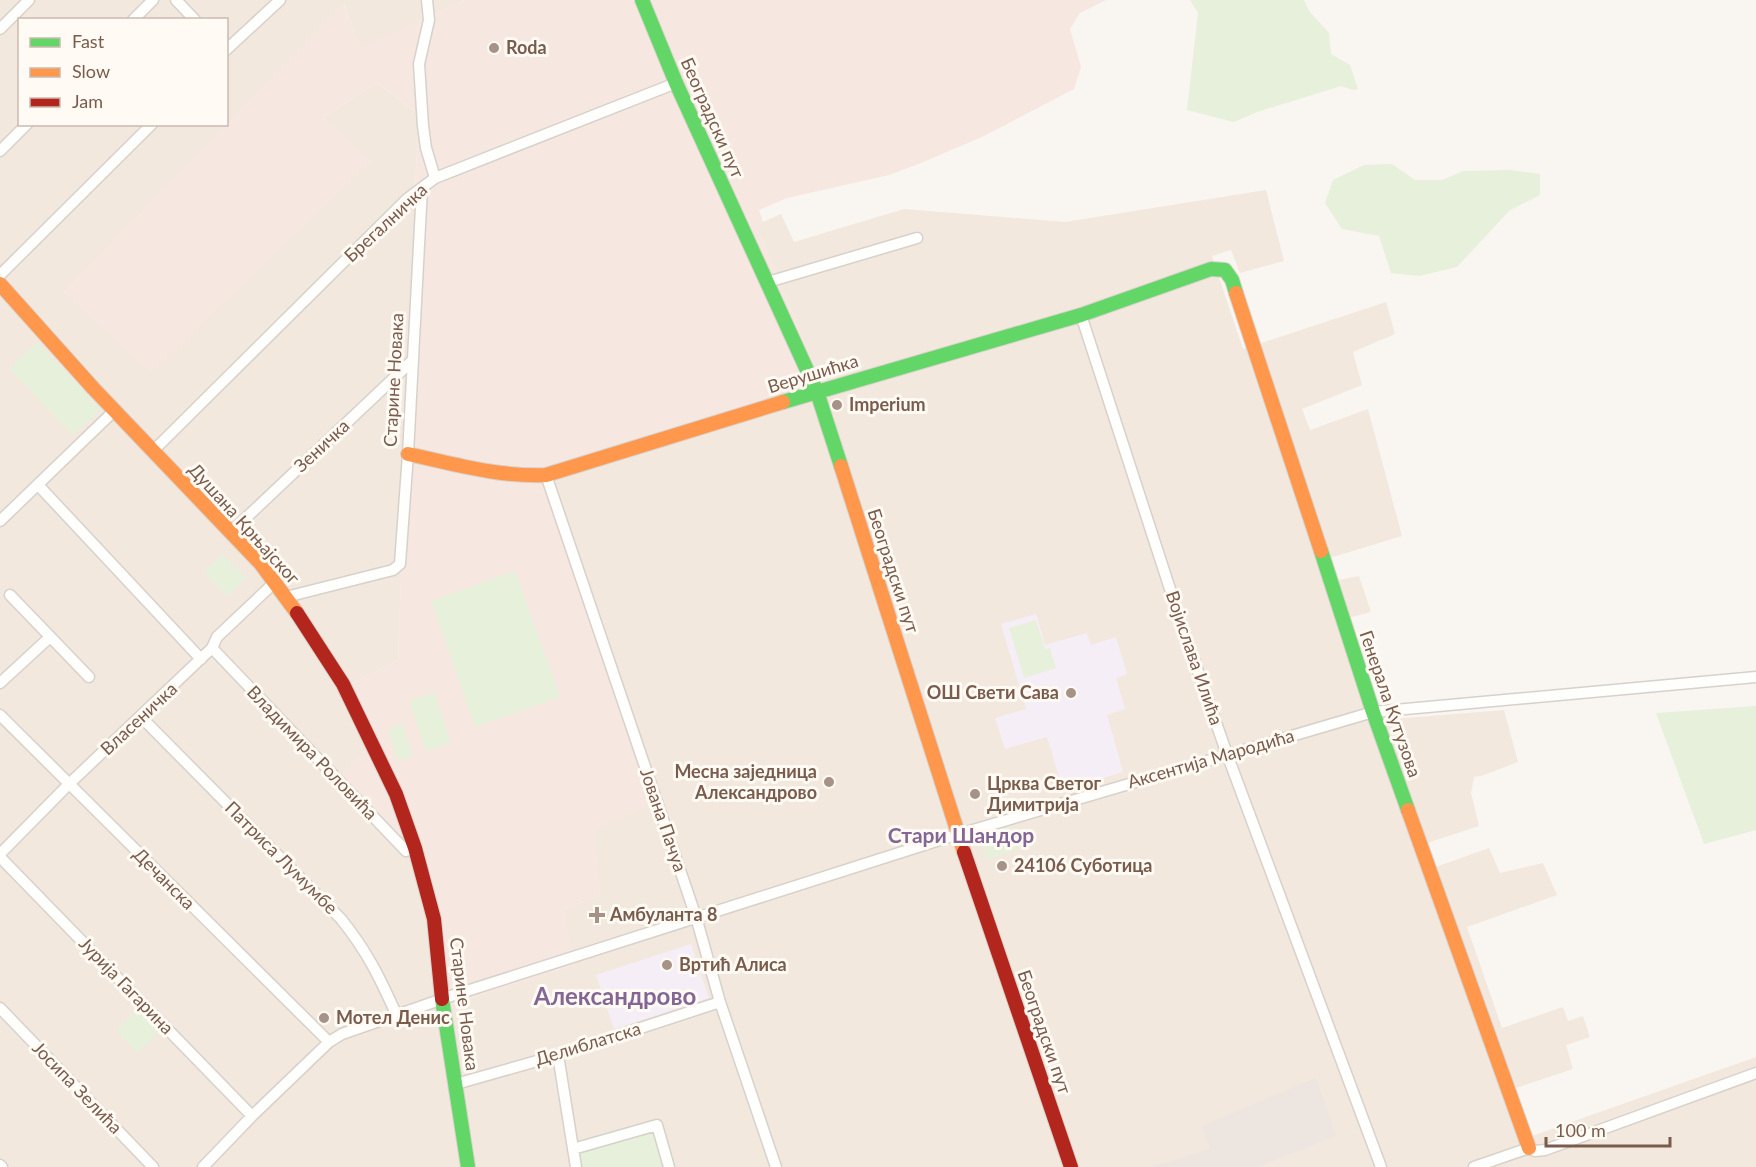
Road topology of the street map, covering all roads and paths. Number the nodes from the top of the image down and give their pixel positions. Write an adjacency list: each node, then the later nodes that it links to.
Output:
1 (29, 0): 9 (street)
2 (153, 0): 7 (street)
3 (176, 0): 8 (street)
4 (280, 0): 10 (street)
5 (427, 0): 15 (street)
6 (642, 0): 11 (street, Београдски пут)
7 (135, 18)
8 (193, 18)
9 (0, 29)
10 (228, 48)
11 (676, 83): 15 (street, Брегалничка); 20 (street, Београдски пут)
12 (25, 126): 14 (street)
13 (150, 126): 19 (street)
14 (0, 151)
15 (435, 178): 16 (street, Брегалничка)
16 (422, 188): 23 (street, Старине Новака); 26 (street, Брегалничка)
17 (917, 238): 20 (street)
18 (1225, 270): 22 (street, Верушићка); 41 (street, Генерала Кутузова)
19 (0, 275)
20 (768, 282): 24 (street, Београдски пут)
21 (0, 284): 25 (street, Душана Крњајског)
22 (1081, 315): 24 (street, Верушићка); 44 (street, Војислава Илића)
23 (412, 360): 27 (street, Старине Новака); 31 (street, Зеничка)
24 (817, 392): 28 (street, Верушићка); 46 (street, Београдски пут)
25 (114, 411): 26 (street, Душана Крњајског); 29 (street)
26 (153, 451): 31 (street, Душана Крњајског)
27 (408, 454): 28 (street, Верушићка); 34 (street, Старине Новака)
28 (546, 475): 49 (street, Јована Пачуа)
29 (39, 486): 30 (street); 37 (street)
30 (0, 521)
31 (231, 532): 32 (street, Душана Крњајског)
32 (275, 582): 34 (street, Душана Крњајског); 36 (street, Власеничка)
33 (10, 595): 35 (street)
34 (286, 597): 47 (street, Душана Крњајског)
35 (50, 637): 39 (street); 40 (street)
36 (212, 648): 37 (street, Власеничка); 47 (street, Владимира Роловића)
37 (201, 659): 43 (street, Власеничка)
38 (1756, 676): 41 (street, Аксентија Мародића)
39 (89, 677)
40 (0, 683)
41 (1372, 712): 44 (street, Аксентија Мародића); 59 (street, Генерала Кутузова)
42 (0, 715): 45 (street, Дечанска)
43 (141, 717): 45 (street, Власеничка); 53 (street, Патриса Лумумбе)
44 (1227, 754): 46 (street, Аксентија Мародића); 68 (street, Војислава Илића)
45 (68, 785): 48 (street, Власеничка); 54 (street, Дечанска)
46 (957, 834): 49 (street, Аксентија Мародића); 67 (street, Београдски пут)
47 (415, 848): 50 (street, Старине Новака)
48 (0, 856): 58 (street, Јурија Гагарина)
49 (696, 917): 50 (street, Аксентија Мародића); 51 (street, Јована Пачуа)
50 (442, 999): 53 (street, Аксентија Мародића); 57 (street, Старине Новака)
51 (720, 1002): 55 (street, Делиблатска); 66 (street, Јована Пачуа)
52 (0, 1008): 61 (street, Јосипа Зелића)
53 (397, 1016): 54 (street, Аксентија Мародића)
54 (329, 1042): 58 (street, Аксентија Мародића)
55 (558, 1055): 57 (street, Делиблатска); 60 (street)
56 (1756, 1073): 59 (street)
57 (456, 1084): 63 (street, Старине Новака)
58 (252, 1116): 62 (street, Аксентија Мародића)
59 (1529, 1148): 69 (street)
60 (573, 1149): 64 (street); 65 (street)
61 (153, 1167)
62 (203, 1167)
63 (468, 1167)
64 (576, 1167)
65 (669, 1167)
66 (776, 1167)
67 (1071, 1167)
68 (1381, 1167)
69 (1474, 1167)

